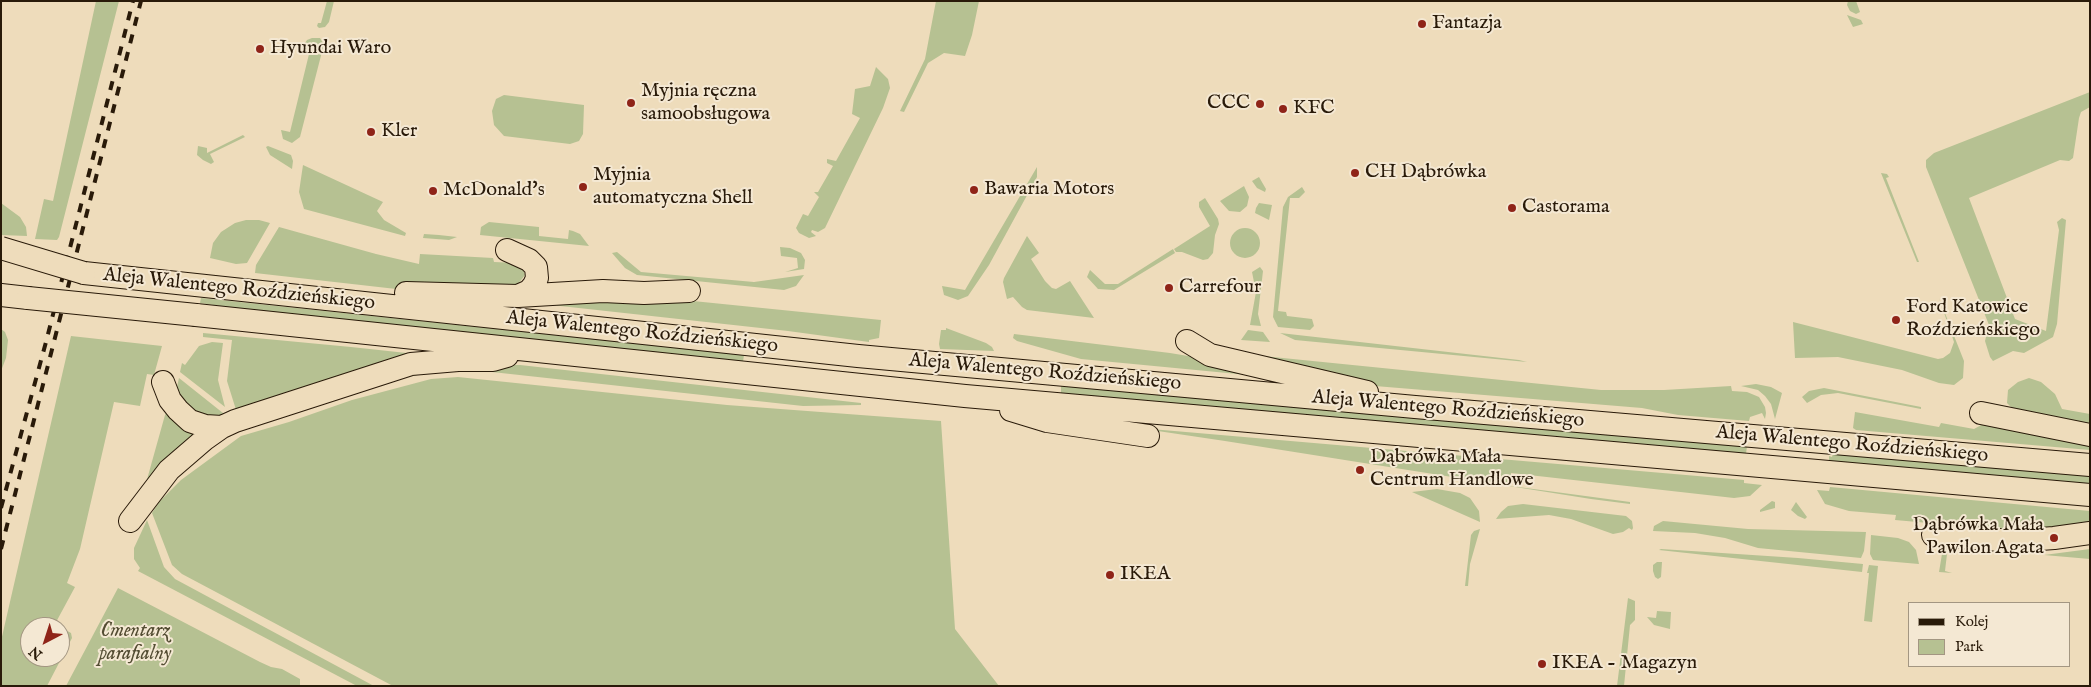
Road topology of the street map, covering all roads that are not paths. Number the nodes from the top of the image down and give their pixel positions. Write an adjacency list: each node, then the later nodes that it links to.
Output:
1 (1, 248): 4 (highway, bridge)
2 (507, 250): 8 (highway)
3 (1, 264): 4 (highway, Aleja Walentego Roździeńskiego, bridge)
4 (84, 273): 6 (highway, Aleja Walentego Roździeńskiego)
5 (688, 291): 8 (highway)
6 (273, 293): 8 (highway); 15 (highway, Aleja Walentego Roździeńskiego)
7 (1, 295): 9 (highway, Aleja Walentego Roździeńskiego)
8 (518, 296)
9 (28, 298): 10 (highway); 12 (highway, Aleja Walentego Roździeńskiego, bridge)
10 (1, 301)
11 (1187, 341): 15 (highway)
12 (529, 350): 14 (highway, Aleja Walentego Roździeńskiego); 17 (highway)
13 (163, 382): 17 (highway)
14 (965, 396): 19 (highway); 21 (highway, Aleja Walentego Roździeńskiego)
15 (1415, 407): 20 (highway, Aleja Walentego Roździeńskiego)
16 (1981, 413): 18 (highway)
17 (222, 427): 22 (highway)
18 (2090, 435)
19 (1148, 436)
20 (2090, 466)
21 (2090, 495)
22 (130, 521)
23 (2090, 533): 24 (highway)
24 (1934, 535)

